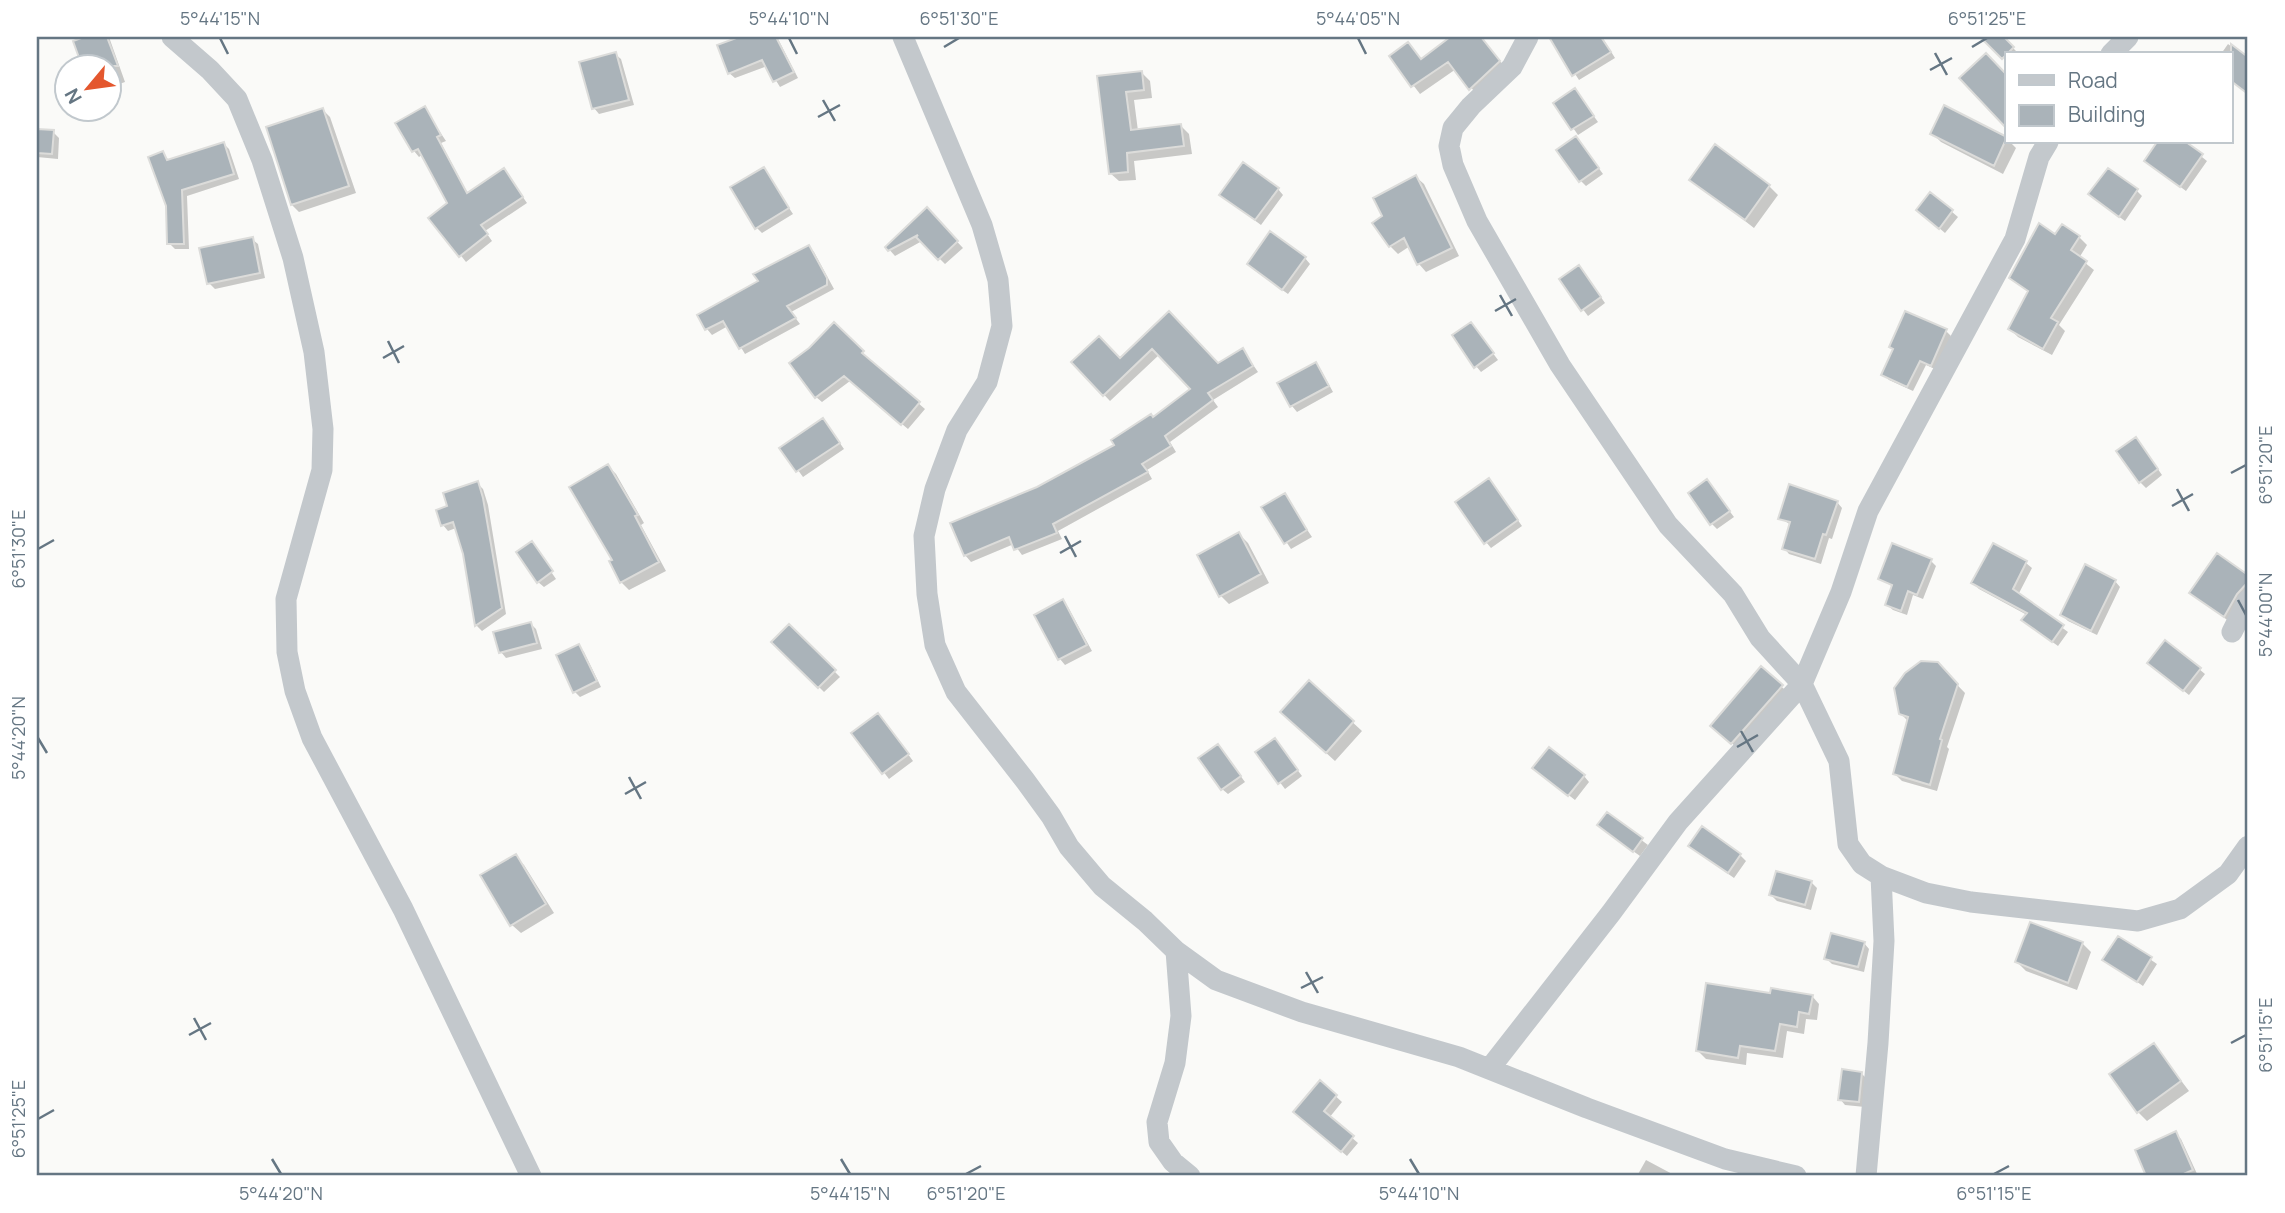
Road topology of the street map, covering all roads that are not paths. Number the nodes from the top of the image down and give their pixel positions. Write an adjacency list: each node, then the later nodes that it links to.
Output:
1 (172, 37): 14 (street)
2 (903, 37): 12 (street)
3 (1528, 37): 9 (street)
4 (2127, 37): 5 (street)
5 (2113, 52)
6 (2047, 144): 9 (street)
7 (2248, 600): 8 (street)
8 (2232, 632)
9 (1802, 684): 11 (street); 13 (street)
10 (2248, 846): 11 (street)
11 (1881, 876): 17 (street)
12 (1176, 951): 13 (street); 15 (street)
13 (1490, 1068): 16 (street)
14 (531, 1176)
15 (1190, 1176)
16 (1796, 1176)
17 (1866, 1176)

